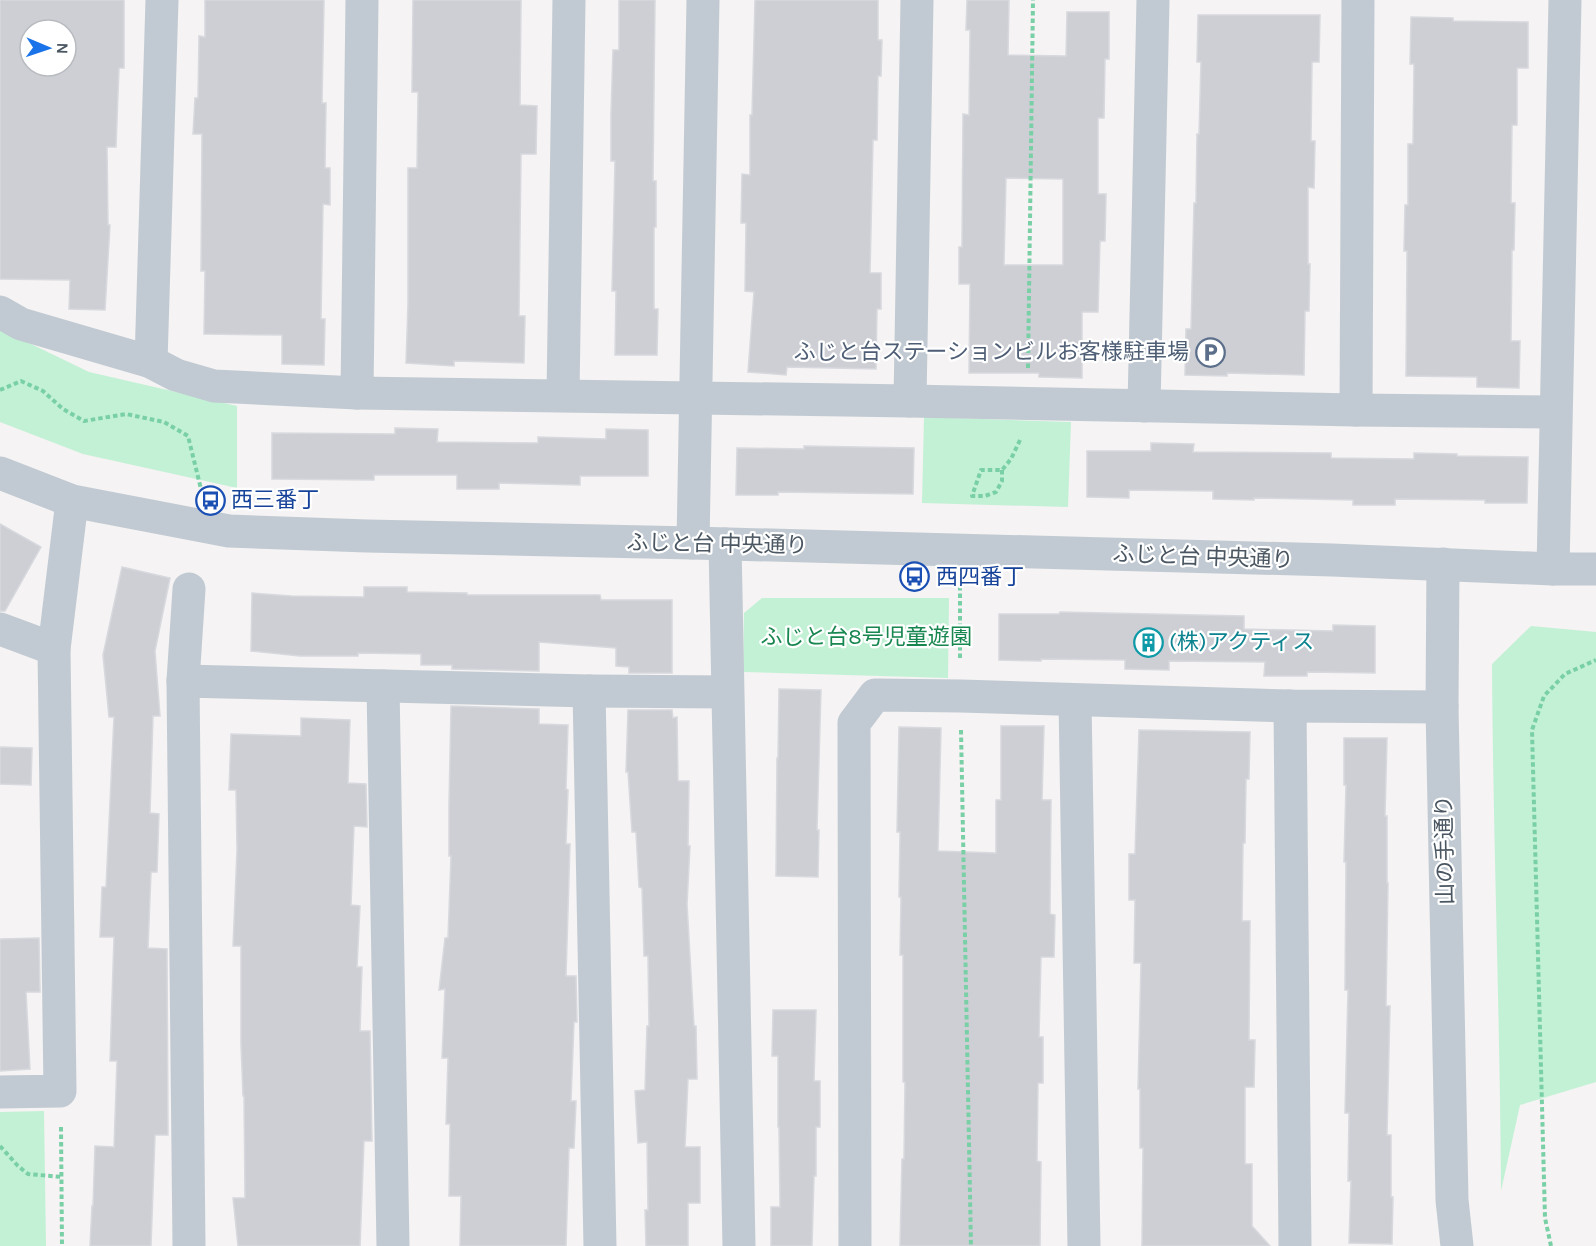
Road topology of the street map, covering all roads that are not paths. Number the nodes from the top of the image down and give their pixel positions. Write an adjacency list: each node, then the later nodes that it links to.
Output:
1 (162, 0): 10 (street)
2 (362, 0): 11 (street)
3 (569, 0): 12 (street)
4 (703, 0): 13 (street)
5 (917, 0): 14 (street)
6 (1153, 0): 15 (street)
7 (1358, 0): 16 (street)
8 (1565, 0): 17 (street)
9 (0, 312): 10 (street)
10 (151, 362): 11 (street)
11 (357, 393): 12 (street)
12 (563, 395): 13 (street)
13 (695, 399): 14 (street); 20 (street)
14 (910, 401): 15 (street)
15 (1144, 406): 16 (street)
16 (1356, 410): 17 (street)
17 (1555, 412): 22 (street)
18 (0, 473): 19 (street, ふじと台 中央通り)
19 (72, 501): 20 (street, ふじと台 中央通り); 26 (street)
20 (709, 543): 21 (street, ふじと台 中央通り); 30 (street)
21 (1443, 564): 22 (street); 33 (street, 山の手通り)
22 (1553, 569): 23 (street)
23 (1596, 569)
24 (189, 589): 27 (street)
25 (0, 628): 26 (street)
26 (54, 649): 34 (street)
27 (183, 681): 28 (street); 35 (street)
28 (383, 686): 29 (street); 36 (street)
29 (589, 691): 30 (street); 37 (street)
30 (727, 692): 38 (street)
31 (1075, 700): 32 (street); 39 (street); 40 (street)
32 (1290, 706): 33 (street); 41 (street)
33 (1442, 707): 42 (street, 山の手通り)
34 (0, 1092)
35 (189, 1246)
36 (393, 1246)
37 (600, 1246)
38 (739, 1246)
39 (855, 1246)
40 (1084, 1246)
41 (1295, 1246)
42 (1457, 1246)

